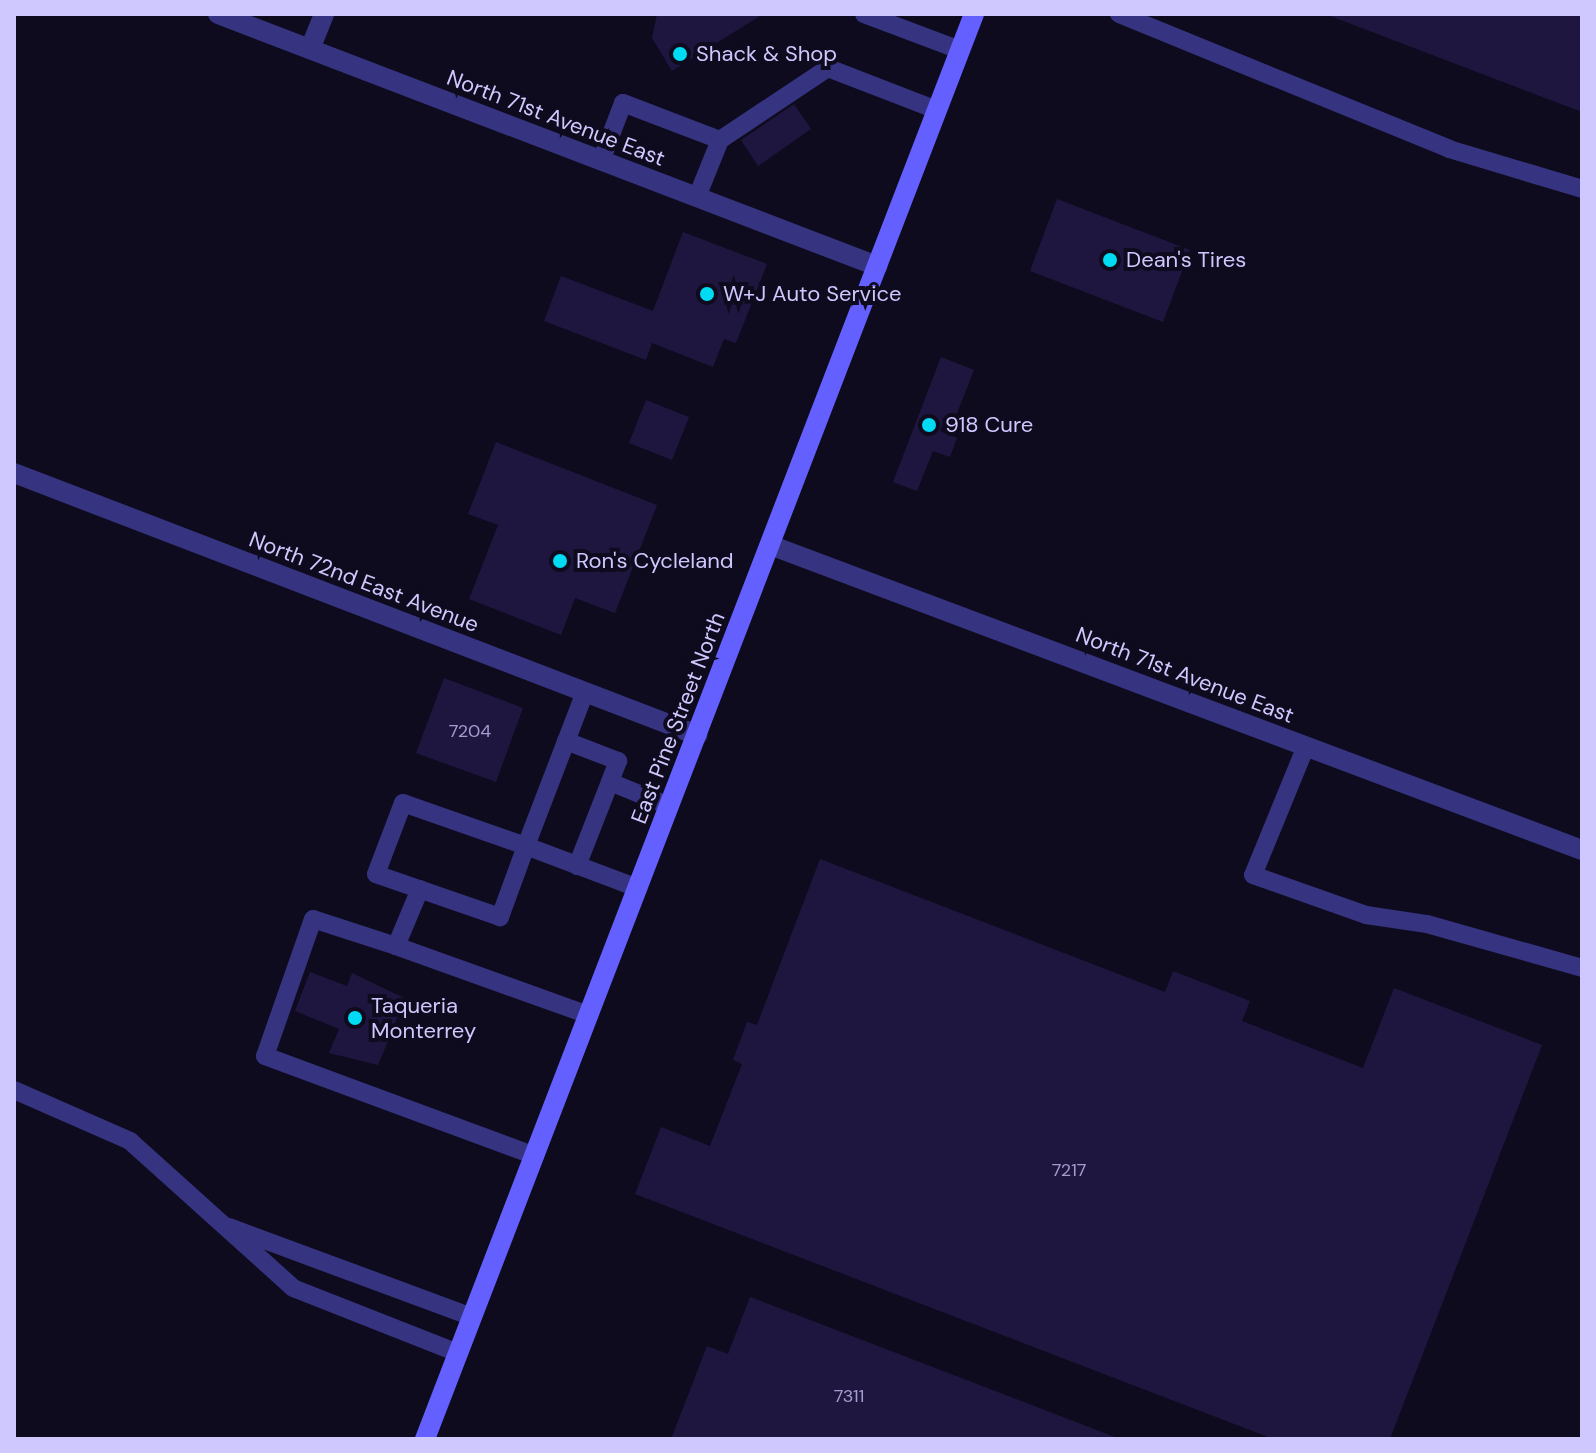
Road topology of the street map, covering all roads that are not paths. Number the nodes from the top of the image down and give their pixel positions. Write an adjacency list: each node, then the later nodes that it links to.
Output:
1 (218, 14): 6 (street, North 71st Avenue East)
2 (324, 14): 6 (street)
3 (864, 14): 7 (lane)
4 (974, 14): 7 (street, East Pine Street North)
5 (1119, 14): 11 (lane)
6 (310, 49): 10 (street, North 71st Avenue East)
7 (960, 50): 8 (street, East Pine Street North)
8 (937, 110): 9 (lane); 13 (street, East Pine Street North)
9 (720, 140): 10 (lane); 12 (lane)
10 (601, 161): 12 (street, North 71st Avenue East)
11 (1582, 189)
12 (697, 197): 13 (street, North 71st Avenue East)
13 (877, 266): 15 (street, East Pine Street North)
14 (14, 473): 16 (street, North 72nd East Avenue)
15 (770, 545): 17 (street, East Pine Street North); 19 (street, North 71st Avenue East)
16 (585, 692): 17 (street, North 72nd East Avenue); 18 (lane)
17 (697, 735): 21 (street, East Pine Street North)
18 (566, 741): 20 (lane); 22 (lane)
19 (1306, 746): 23 (street, North 71st Avenue East); 28 (lane)
20 (610, 782): 21 (lane); 24 (lane)
21 (669, 806): 25 (street, East Pine Street North)
22 (526, 846): 24 (lane); 26 (lane); 26 (lane)
23 (1582, 850)
24 (577, 866): 25 (lane)
25 (638, 888): 29 (street, East Pine Street North)
26 (420, 889): 27 (lane)
27 (396, 946): 29 (lane); 31 (lane)
28 (1582, 968)
29 (589, 1015): 31 (street, East Pine Street North)
30 (14, 1090): 32 (lane)
31 (535, 1156): 33 (street, East Pine Street North)
32 (226, 1226): 33 (lane); 34 (lane)
33 (472, 1317): 34 (street, East Pine Street North)
34 (458, 1353): 35 (street, East Pine Street North)
35 (425, 1439)

